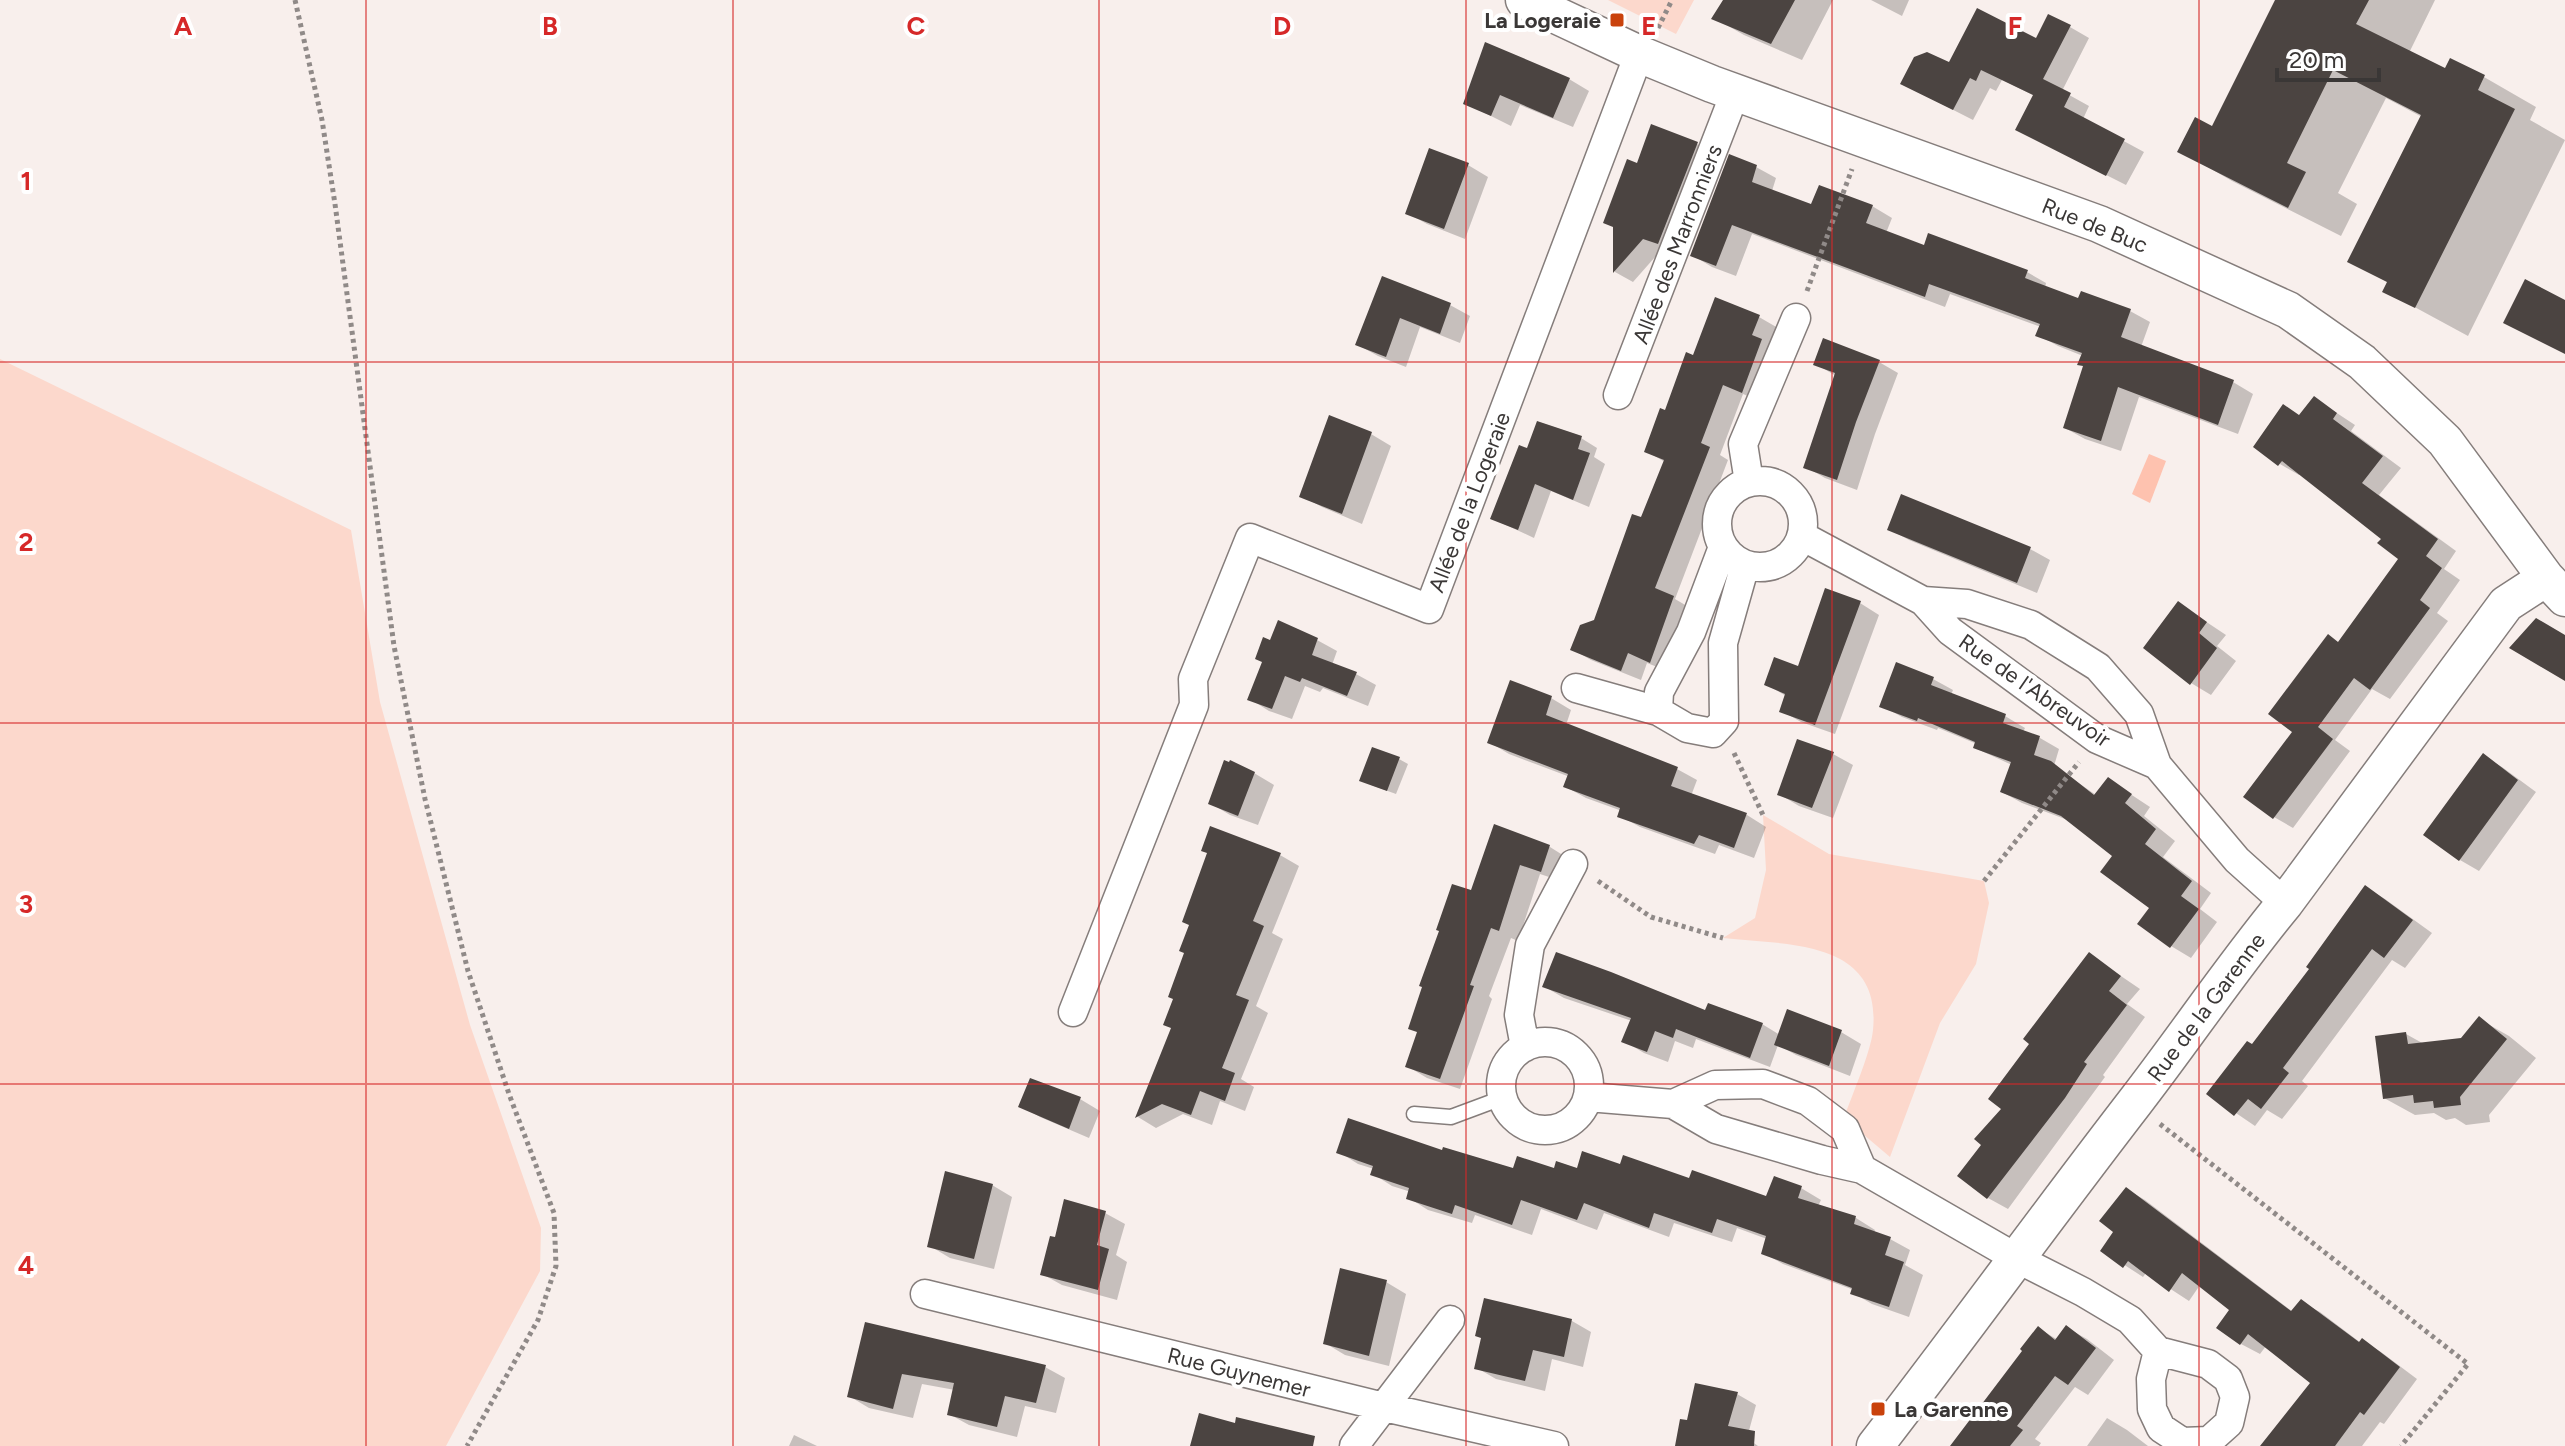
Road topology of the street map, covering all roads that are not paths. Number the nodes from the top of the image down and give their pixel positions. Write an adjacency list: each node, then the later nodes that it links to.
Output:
1 (1524, 0): 2 (street, Rue de Buc)
2 (1639, 54): 3 (street, Rue de Buc); 17 (street, Allée de la Logeraie)
3 (1735, 93): 5 (street, Allée des Marronniers); 10 (street, Rue de Buc)
4 (1796, 318): 6 (street)
5 (1618, 395)
6 (1749, 482): 7 (street); 8 (street)
7 (1802, 536): 9 (street); 11 (street, Rue de l'Abreuvoir)
8 (1723, 547): 9 (street); 13 (street)
9 (1745, 565): 13 (street)
10 (2555, 588): 16 (street, Rue de la Garenne)
11 (1923, 601): 14 (street, Rue de l'Abreuvoir); 14 (street, Rue de l'Abreuvoir)
12 (1576, 688): 13 (street)
13 (1658, 711)
14 (2157, 765): 16 (street, Rue de l'Abreuvoir)
15 (1573, 864): 18 (street)
16 (2285, 903): 24 (street, Rue de la Garenne)
17 (1073, 1012)
18 (1525, 1047): 19 (street); 20 (street)
19 (1588, 1097): 20 (street); 21 (street)
20 (1502, 1098): 22 (lane)
21 (1673, 1104): 23 (street); 23 (street)
22 (1414, 1114)
23 (1862, 1169): 24 (street)
24 (2018, 1259): 27 (street); 31 (street, Rue de la Garenne)
25 (925, 1294): 28 (street, Rue Guynemer)
26 (1450, 1320): 28 (street)
27 (2158, 1351)
28 (1384, 1407): 29 (street); 30 (street, Rue Guynemer)
29 (1354, 1446)
30 (1554, 1446)
31 (1875, 1446)

